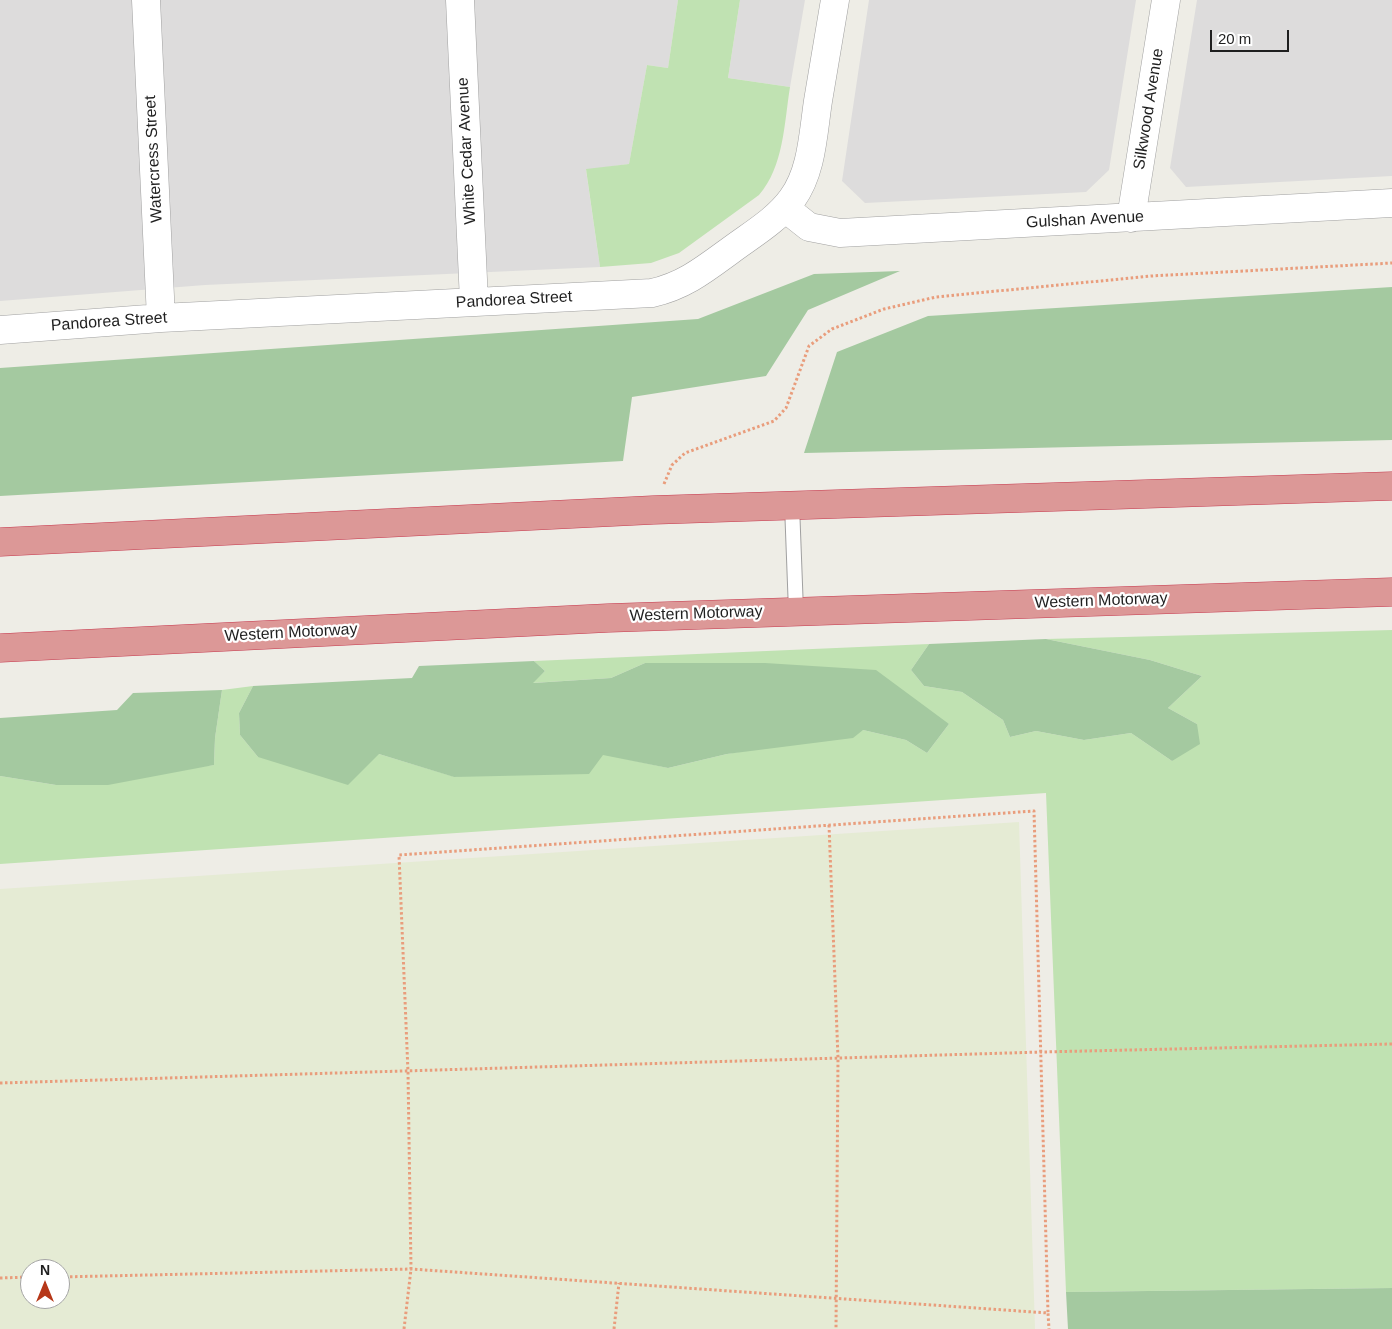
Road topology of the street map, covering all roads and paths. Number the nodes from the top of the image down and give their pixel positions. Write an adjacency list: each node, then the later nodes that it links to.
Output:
1 (146, 0): 10 (street, Watercress Street)
2 (460, 0): 9 (street, White Cedar Avenue)
3 (835, 0): 6 (street, Pandorea Street)
4 (1166, 0): 7 (street, Silkwood Avenue)
5 (1392, 203): 7 (street, Gulshan Avenue)
6 (785, 208): 7 (street, Gulshan Avenue); 9 (street, Pandorea Street)
7 (1131, 218)
8 (1392, 264): 14 (path)
9 (474, 301): 10 (street, Pandorea Street)
10 (161, 318): 11 (street, Pandorea Street)
11 (0, 330)
12 (1392, 486): 13 (highway)
13 (792, 505): 14 (highway); 17 (lane)
14 (653, 510): 15 (highway)
15 (0, 542)
16 (1392, 592): 17 (highway, Western Motorway)
17 (796, 611): 18 (highway, Western Motorway)
18 (0, 648)
19 (829, 825): 21 (path); 22 (path); 23 (path)
20 (1392, 1044): 21 (path)
21 (1042, 1052): 22 (path); 31 (path)
22 (838, 1058): 23 (path); 30 (path)
23 (408, 1072): 24 (path); 25 (path)
24 (0, 1083)
25 (411, 1269): 27 (path); 29 (path); 32 (path)
26 (20, 1277): 28 (path)
27 (70, 1277)
28 (0, 1278)
29 (618, 1283): 30 (path); 33 (path)
30 (835, 1298): 31 (path); 34 (path)
31 (1048, 1313): 35 (path)
32 (404, 1329)
33 (614, 1329)
34 (836, 1329)
35 (1049, 1329)

